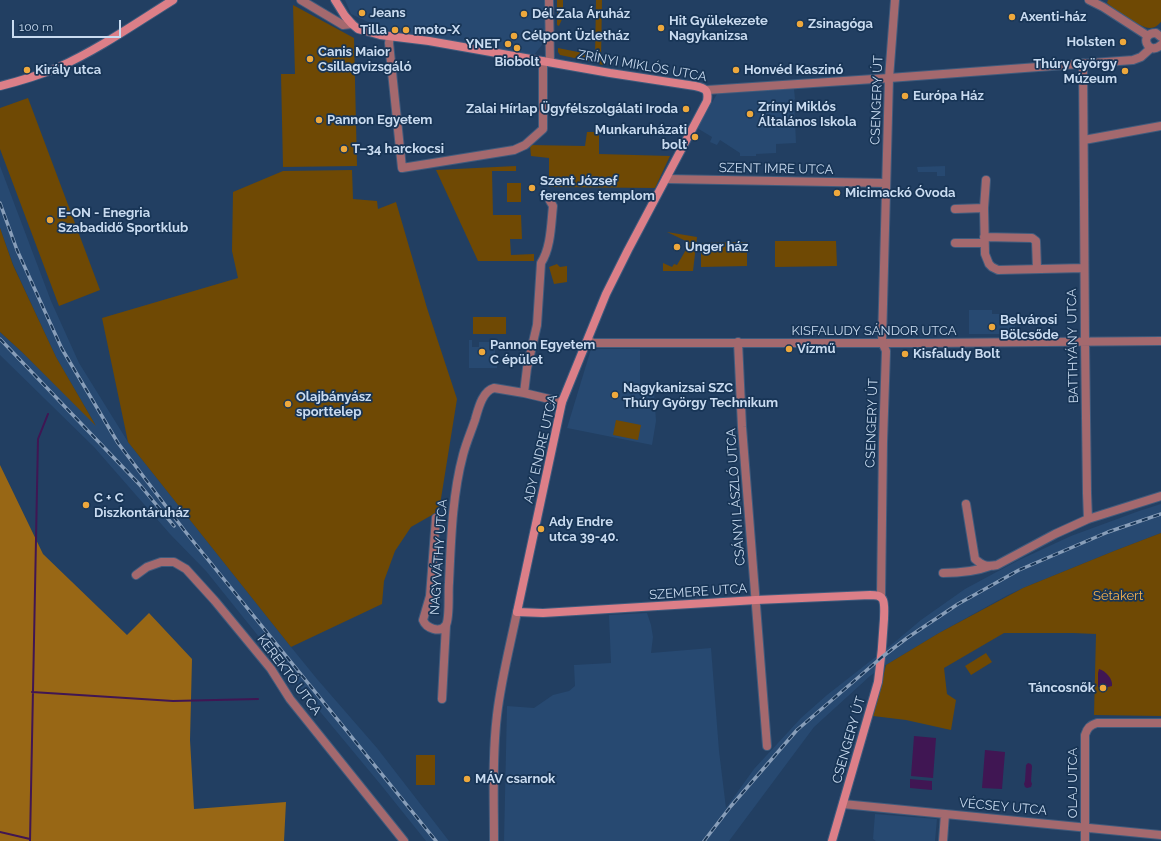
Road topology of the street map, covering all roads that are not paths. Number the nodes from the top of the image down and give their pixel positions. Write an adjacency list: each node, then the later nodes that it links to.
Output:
1 (174, 0): 17 (main road)
2 (301, 0): 8 (street)
3 (335, 0): 7 (main road)
4 (549, 0): 14 (street)
5 (895, 0): 16 (street, CSENGERY ÚT)
6 (1089, 0): 11 (street)
7 (340, 4): 8 (main road)
8 (352, 24): 10 (main road, ZRÍNYI MIKLÓS UTCA)
9 (1160, 33): 11 (street)
10 (390, 36): 14 (main road, ZRÍNYI MIKLÓS UTCA); 14 (street)
11 (1148, 36): 13 (street)
12 (1161, 46): 13 (street)
13 (1151, 48): 15 (street, ZRÍNYI MIKLÓS UTCA)
14 (546, 62): 18 (main road, ZRÍNYI MIKLÓS UTCA)
15 (1083, 63): 16 (street, ZRÍNYI MIKLÓS UTCA); 20 (street, BATTHYÁNY UTCA)
16 (889, 78): 18 (street, ZRÍNYI MIKLÓS UTCA); 23 (street, CSENGERY ÚT)
17 (0, 86)
18 (707, 90): 21 (main road, ADY ENDRE UTCA)
19 (1161, 126): 20 (street)
20 (1084, 140): 29 (street, BATTHYÁNY UTCA)
21 (666, 180): 23 (street, SZENT IMRE UTCA); 31 (main road, ADY ENDRE UTCA)
22 (986, 180): 25 (street)
23 (886, 183): 35 (street, CSENGERY ÚT)
24 (550, 201): 36 (street)
25 (984, 208): 26 (street); 27 (street)
26 (956, 209)
27 (984, 240): 28 (street); 30 (street); 30 (street)
28 (956, 243)
29 (1084, 268): 30 (street); 32 (street, BATTHYÁNY UTCA)
30 (1037, 269)
31 (588, 340): 34 (street, KISFALUDY SÁNDOR UTCA); 37 (main road, ADY ENDRE UTCA)
32 (1085, 341): 33 (street, KISFALUDY SÁNDOR UTCA); 35 (street, KISFALUDY SÁNDOR UTCA); 41 (street, BATTHYÁNY UTCA)
33 (1161, 341)
34 (738, 342): 35 (street, KISFALUDY SÁNDOR UTCA); 46 (street, CSÁNYI LÁSZLÓ UTCA)
35 (882, 342): 45 (street, CSENGERY ÚT)
36 (524, 393): 37 (street); 48 (street, NAGYVÁTHY UTCA)
37 (562, 402): 47 (main road, ADY ENDRE UTCA)
38 (1161, 496): 41 (street)
39 (966, 504): 42 (street)
40 (436, 518): 48 (street, NAGYVÁTHY UTCA)
41 (1088, 519): 42 (street)
42 (990, 566): 43 (street)
43 (943, 573)
44 (136, 575): 56 (street, KEREKTÓ UTCA)
45 (881, 597): 46 (main road, SZEMERE UTCA); 52 (main road, CSENGERY ÚT)
46 (756, 600): 47 (main road, SZEMERE UTCA); 51 (street, CSÁNYI LÁSZLÓ UTCA)
47 (517, 612): 57 (street, ADY ENDRE UTCA)
48 (446, 625): 49 (street)
49 (442, 699)
50 (1161, 723): 54 (street, OLAJ UTCA)
51 (767, 746)
52 (843, 804): 53 (street, VÉCSEY UTCA); 58 (main road, CSENGERY ÚT)
53 (945, 814): 54 (street, VÉCSEY UTCA); 59 (street)
54 (1085, 827): 55 (street, VÉCSEY UTCA); 60 (street, OLAJ UTCA)
55 (1161, 835)
56 (404, 841)
57 (494, 841)
58 (832, 841)
59 (943, 841)
60 (1085, 841)

